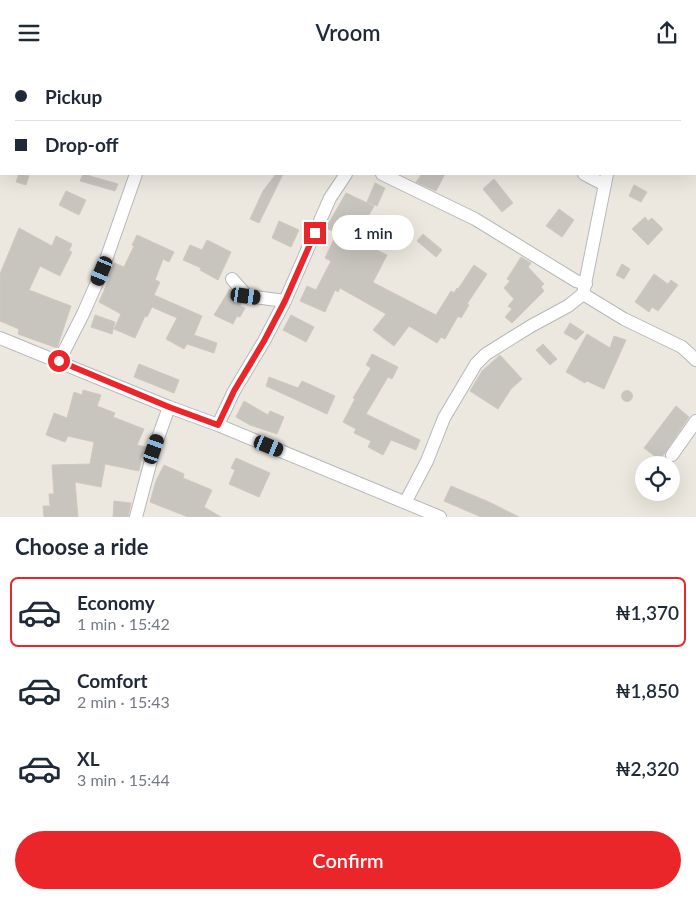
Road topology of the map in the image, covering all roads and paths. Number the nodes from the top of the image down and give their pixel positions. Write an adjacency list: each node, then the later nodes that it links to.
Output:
1 (136, 175): 11 (street)
2 (345, 175): 8 (street)
3 (384, 175): 7 (street)
4 (588, 175): 5 (street)
5 (606, 179): 7 (street)
6 (232, 279): 8 (street)
7 (584, 289): 10 (street); 16 (street)
8 (285, 301): 14 (street)
9 (0, 338): 11 (street)
10 (696, 360)
11 (59, 361): 12 (street)
12 (169, 407): 14 (street); 17 (street)
13 (696, 421): 15 (street)
14 (218, 425): 16 (street)
15 (672, 455)
16 (406, 501): 18 (street)
17 (136, 517)
18 (440, 517)

